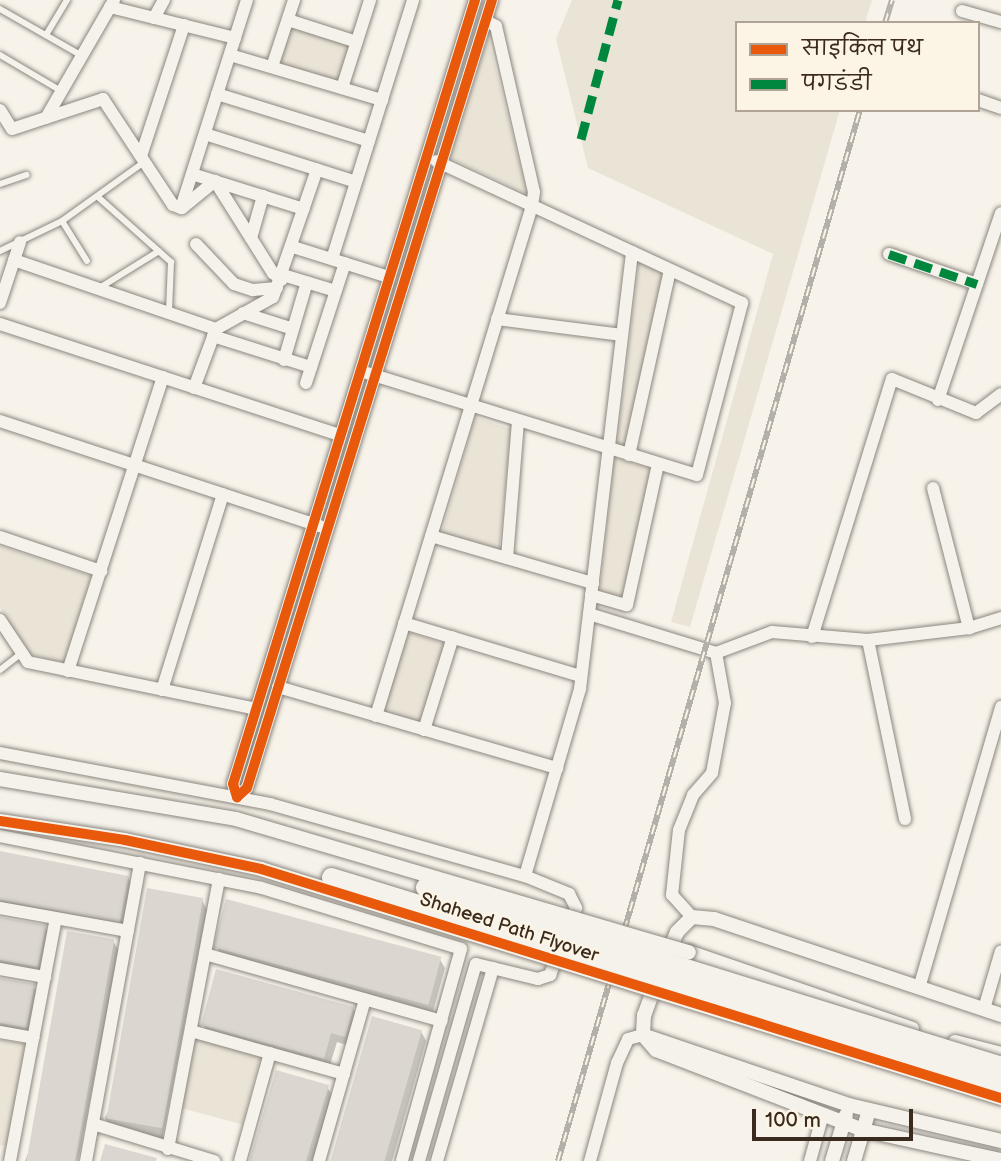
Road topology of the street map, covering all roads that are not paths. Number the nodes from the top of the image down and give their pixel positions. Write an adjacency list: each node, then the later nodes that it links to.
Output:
1 (66, 0): 17 (lane)
2 (164, 0): 12 (street)
3 (247, 0): 18 (street)
4 (294, 0): 13 (street)
5 (370, 0): 19 (street)
6 (413, 0): 27 (street)
7 (475, 0): 34 (street)
8 (492, 0): 14 (street)
9 (112, 3): 12 (street); 22 (street)
10 (0, 9): 17 (lane)
11 (962, 11): 15 (street)
12 (154, 18): 16 (street)
13 (288, 20): 19 (street); 23 (street)
14 (486, 21): 36 (street); 45 (street)
15 (1001, 22)
16 (184, 25): 18 (street); 35 (street)
17 (46, 35): 22 (lane)
18 (235, 38): 21 (street)
19 (357, 42): 24 (street)
20 (0, 55): 25 (lane)
21 (230, 55): 23 (street); 26 (street)
22 (82, 56): 25 (street)
23 (272, 67): 24 (street)
24 (342, 88): 27 (street)
25 (61, 91): 31 (street)
26 (217, 94): 32 (street); 33 (street)
27 (382, 100): 33 (street)
28 (980, 101): 29 (street)
29 (1001, 108)
30 (2, 116): 31 (street)
31 (46, 118): 35 (street)
32 (205, 134): 37 (street); 38 (street)
33 (369, 141): 41 (street)
34 (426, 157): 36 (street); 62 (street)
35 (143, 159): 44 (lane); 46 (street)
36 (441, 164): 45 (street); 79 (street)
37 (317, 169): 41 (street); 47 (street)
38 (192, 174): 40 (street); 46 (street)
39 (26, 175): 42 (lane)
40 (215, 181): 43 (street); 46 (street); 50 (street)
41 (356, 181): 60 (street)
42 (0, 184)
43 (263, 196): 47 (street); 50 (street)
44 (97, 197): 49 (lane); 55 (lane)
45 (532, 206): 56 (street); 71 (street)
46 (181, 208)
47 (304, 209): 53 (street)
48 (1001, 213): 65 (street)
49 (62, 221): 51 (lane); 59 (lane)
50 (251, 238): 63 (street)
51 (20, 242): 54 (lane); 58 (street)
52 (196, 244): 63 (street)
53 (293, 247): 60 (street); 63 (street)
54 (0, 251)
55 (159, 251): 66 (lane); 69 (lane)
56 (632, 252): 61 (street); 75 (street)
57 (889, 254): 65 (street)
58 (14, 260): 66 (street); 68 (street)
59 (87, 261)
60 (338, 261): 62 (street); 67 (street)
61 (670, 270): 90 (street); 91 (street)
62 (389, 277): 78 (street)
63 (281, 281): 64 (street); 70 (street)
64 (307, 282): 67 (street); 73 (street)
65 (977, 284): 84 (street)
66 (101, 287): 69 (street)
67 (336, 291): 77 (street)
68 (0, 303)
69 (169, 312): 74 (street)
70 (243, 313): 73 (street); 74 (street)
71 (497, 319): 75 (street); 85 (street)
72 (0, 324): 80 (street)
73 (293, 329): 76 (street)
74 (214, 332): 76 (street); 82 (street)
75 (622, 335): 89 (street)
76 (284, 360): 77 (street)
77 (311, 368): 81 (street)
78 (360, 371): 79 (street); 88 (street)
79 (374, 376): 85 (street); 96 (street)
80 (163, 377): 82 (street); 92 (street)
81 (306, 383)
82 (194, 388): 88 (street)
83 (1001, 394): 84 (street)
84 (938, 400): 108 (street)
85 (470, 408): 87 (street); 97 (street)
86 (0, 421): 92 (street)
87 (519, 422): 89 (street); 99 (street)
88 (340, 435): 95 (street)
89 (609, 449): 90 (street); 101 (street)
90 (629, 455): 91 (street)
91 (658, 464): 101 (street)
92 (135, 465): 94 (street); 100 (street)
93 (933, 488): 106 (street)
94 (223, 494): 95 (street); 116 (street)
95 (312, 524): 96 (street); 118 (street)
96 (327, 529): 115 (street)
97 (431, 536): 99 (street); 105 (street)
98 (0, 537): 100 (street)
99 (507, 558): 101 (street)
100 (101, 571): 113 (street)
101 (592, 589): 102 (street)
102 (589, 614): 111 (street); 114 (street)
103 (1001, 618): 106 (street)
104 (0, 620): 110 (street)
105 (404, 623): 107 (street); 119 (street)
106 (969, 628): 109 (street)
107 (453, 637): 114 (street); 120 (street)
108 (812, 637): 109 (street); 111 (street)
109 (868, 640): 127 (street)
110 (22, 653): 112 (lane); 113 (street)
111 (716, 653): 137 (street)
112 (0, 670)
113 (68, 671): 116 (street)
114 (582, 676): 122 (street)
115 (278, 687): 119 (street); 125 (street)
116 (162, 690): 118 (street)
117 (1001, 707): 145 (street)
118 (256, 709): 125 (street)
119 (376, 716): 120 (street)
120 (424, 730): 122 (street)
121 (0, 752): 125 (street)
122 (557, 768): 132 (street)
123 (0, 779): 130 (street, Shaheed Path Flyover, bridge)
124 (0, 791): 135 (highway, Shaheed Path Flyover)
125 (237, 797): 132 (street)
126 (0, 807): 134 (highway, Shaheed Path Flyover)
127 (905, 819)
128 (0, 821): 134 (street, Shaheed Path Flyover, bridge)
129 (0, 836): 131 (street)
130 (383, 862): 135 (highway, bridge); 155 (street, Shaheed Path Flyover, bridge)
131 (140, 863): 133 (street); 139 (street)
132 (525, 876): 142 (street)
133 (219, 879): 141 (street); 149 (street)
134 (322, 881): 158 (highway, Shaheed Path Flyover, bridge); 159 (street, Shaheed Path Flyover, bridge)
135 (425, 887): 157 (highway, Shaheed Path Flyover, bridge)
136 (0, 908): 138 (street)
137 (692, 917): 145 (street); 152 (street)
138 (56, 918): 139 (street); 144 (street)
139 (128, 931): 167 (street)
140 (1001, 951): 147 (street)
141 (205, 954): 146 (street); 150 (street)
142 (493, 968): 178 (street); 179 (street)
143 (0, 969): 144 (street)
144 (45, 977): 153 (street)
145 (919, 988): 147 (street)
146 (365, 999): 149 (street); 161 (street)
147 (984, 1009): 148 (street)
148 (1001, 1015)
149 (442, 1021): 177 (street)
150 (191, 1031): 154 (street); 170 (street)
151 (0, 1032): 153 (street)
152 (643, 1035): 163 (street); 165 (street); 180 (street)
153 (33, 1038): 171 (street)
154 (270, 1053): 161 (street); 175 (street)
155 (1001, 1054)
156 (1001, 1060): 157 (highway, bridge)
157 (981, 1061): 160 (highway, Shaheed Path Flyover, bridge)
158 (923, 1062): 159 (highway, bridge); 162 (highway, Shaheed Path Flyover, bridge)
159 (893, 1065): 162 (street, Shaheed Path Flyover, bridge)
160 (1001, 1066)
161 (344, 1074): 176 (street)
162 (997, 1092)
163 (849, 1105): 164 (street); 166 (street)
164 (869, 1110): 168 (street); 169 (street)
165 (823, 1114): 166 (street); 181 (street)
166 (844, 1122): 168 (street); 182 (street)
167 (93, 1124): 170 (street); 173 (street)
168 (863, 1129): 172 (street); 183 (street)
169 (1001, 1141)
170 (168, 1149): 174 (street)
171 (8, 1156)
172 (1001, 1160)
173 (86, 1161)
174 (214, 1161)
175 (240, 1161)
176 (319, 1161)
177 (402, 1161)
178 (419, 1161)
179 (437, 1161)
180 (590, 1161)
181 (810, 1161)
182 (832, 1161)
183 (854, 1161)

